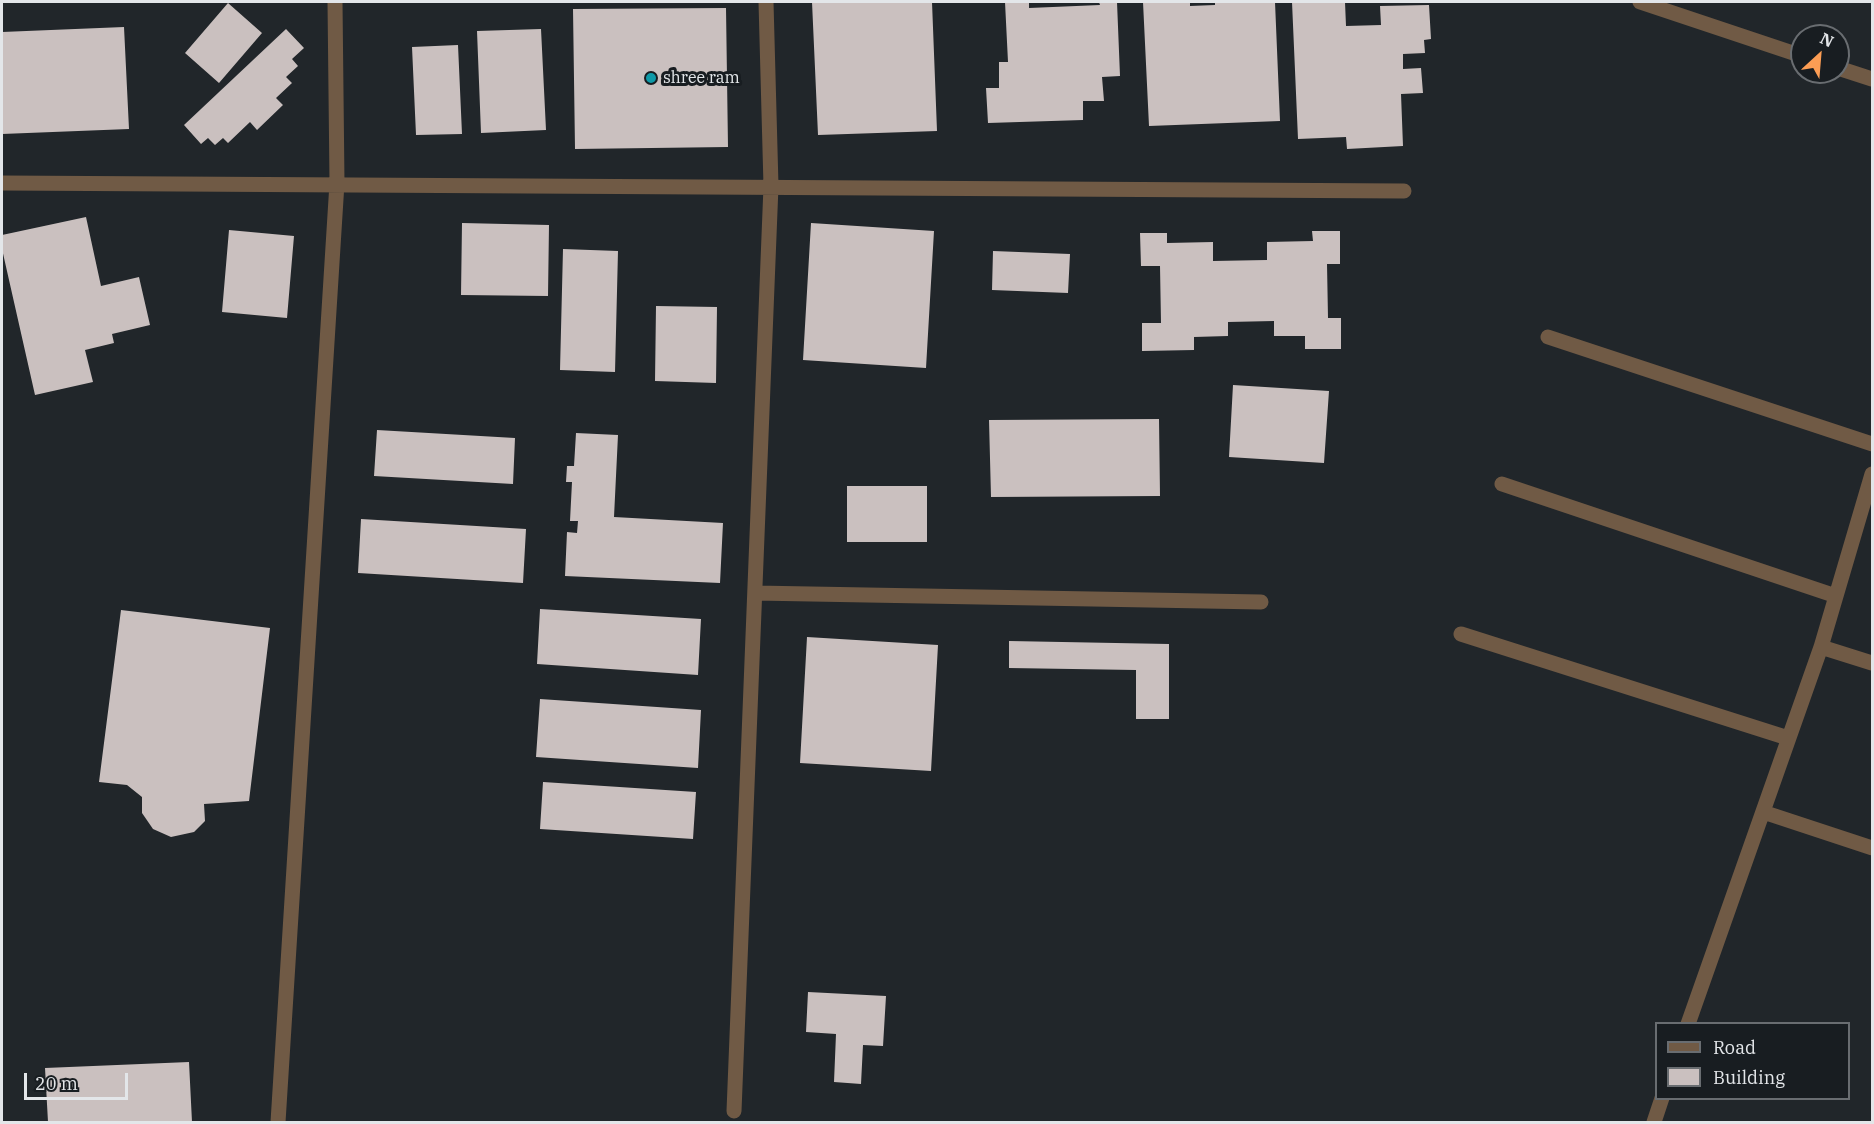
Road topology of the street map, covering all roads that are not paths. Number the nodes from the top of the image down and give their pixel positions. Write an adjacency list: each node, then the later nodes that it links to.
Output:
1 (335, 2): 8 (street)
2 (766, 2): 9 (street)
3 (1640, 2): 4 (street)
4 (1790, 52)
5 (1850, 72): 6 (street)
6 (1872, 79)
7 (2, 183): 8 (street)
8 (337, 183): 9 (street); 27 (street)
9 (771, 186): 10 (street); 15 (street)
10 (1404, 191)
11 (1548, 337): 12 (street)
12 (1872, 444)
13 (1872, 474): 16 (street)
14 (1502, 484): 16 (street)
15 (755, 593): 17 (street); 26 (street)
16 (1836, 596): 19 (street)
17 (1261, 602)
18 (1461, 634): 21 (street)
19 (1821, 647): 20 (street); 21 (street)
20 (1872, 663)
21 (1788, 738): 22 (street)
22 (1763, 812): 23 (street); 24 (street)
23 (1872, 848)
24 (1688, 1022)
25 (1661, 1100): 28 (street)
26 (734, 1111)
27 (278, 1122)
28 (1654, 1122)

